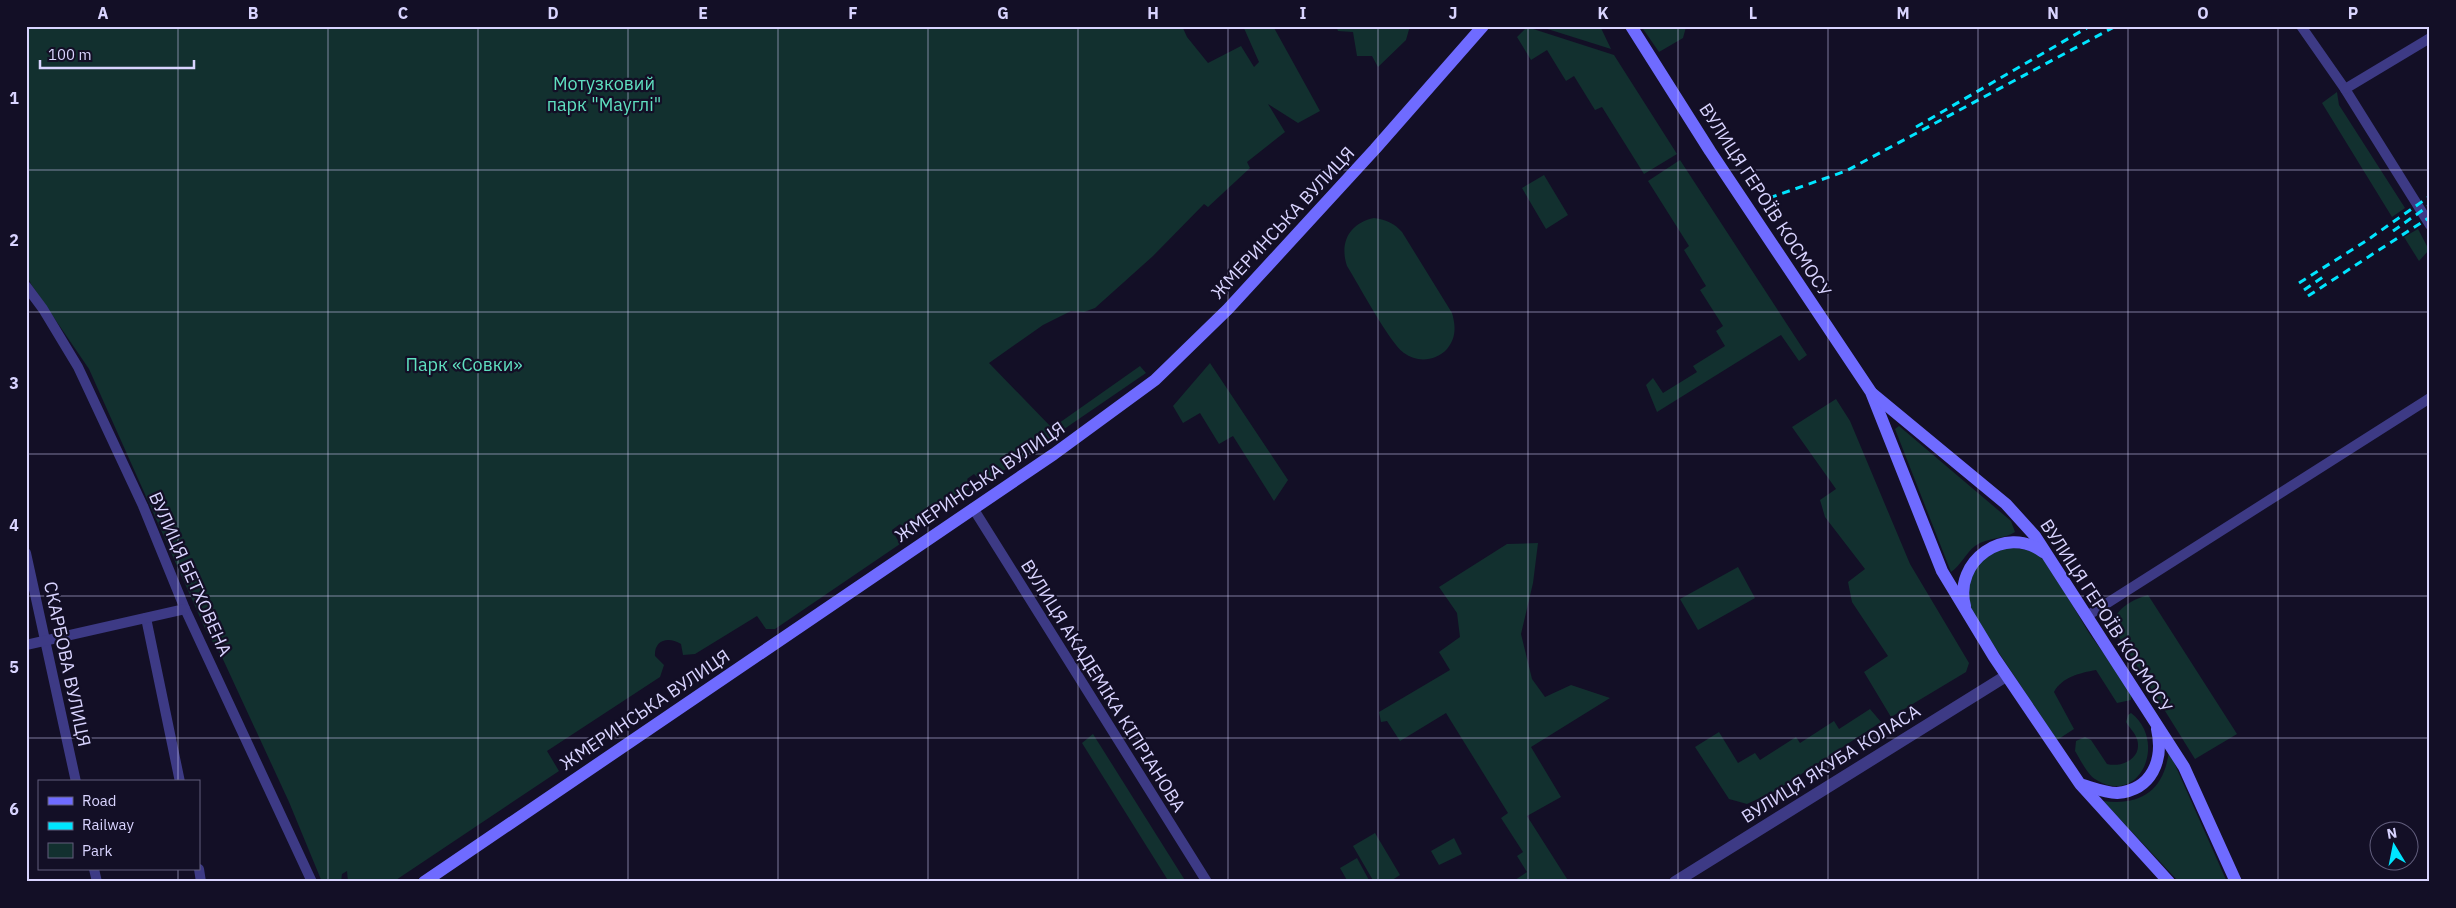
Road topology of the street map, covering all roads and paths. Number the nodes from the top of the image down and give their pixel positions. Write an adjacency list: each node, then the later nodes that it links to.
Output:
1 (1483, 26): 11 (main road, ЖМЕРИНСЬКА ВУЛИЦЯ)
2 (1630, 26): 9 (main road, ВУЛИЦЯ ГЕРОЇВ КОСМОСУ)
3 (2301, 26): 5 (street)
4 (2430, 38): 5 (street)
5 (2345, 89): 6 (street)
6 (2430, 225)
7 (26, 286): 8 (street, ВУЛИЦЯ БЕТХОВЕНА)
8 (30, 299): 14 (street, ВУЛИЦЯ БЕТХОВЕНА)
9 (1871, 392): 13 (main road, ВУЛИЦЯ ГЕРОЇВ КОСМОСУ); 15 (main road, ВУЛИЦЯ ГЕРОЇВ КОСМОСУ)
10 (2430, 398): 16 (street)
11 (973, 508): 26 (main road, ЖМЕРИНСЬКА ВУЛИЦЯ); 27 (street, ВУЛИЦЯ АКАДЕМІКА КІПРІАНОВА)
12 (26, 553): 18 (street, СКАРБОВА ВУЛИЦЯ)
13 (2048, 556): 15 (main road); 16 (main road, ВУЛИЦЯ ГЕРОЇВ КОСМОСУ)
14 (185, 609): 17 (street); 25 (street, ВУЛИЦЯ БЕТХОВЕНА)
15 (1966, 611): 20 (main road, ВУЛИЦЯ ГЕРОЇВ КОСМОСУ)
16 (2087, 616): 21 (main road, ВУЛИЦЯ ГЕРОЇВ КОСМОСУ)
17 (146, 618): 18 (street); 23 (street)
18 (46, 640): 19 (street); 22 (street, СКАРБОВА ВУЛИЦЯ)
19 (26, 644)
20 (2006, 676): 24 (main road, ВУЛИЦЯ ГЕРОЇВ КОСМОСУ); 28 (street, ВУЛИЦЯ ЯКУБА КОЛАСА)
21 (2155, 720): 24 (main road); 30 (main road, ВУЛИЦЯ ГЕРОЇВ КОСМОСУ)
22 (76, 780)
23 (180, 780)
24 (2080, 784): 29 (main road, ВУЛИЦЯ ГЕРОЇВ КОСМОСУ)
25 (312, 882)
26 (424, 882)
27 (1207, 882)
28 (1675, 882)
29 (2169, 882)
30 (2236, 882)

